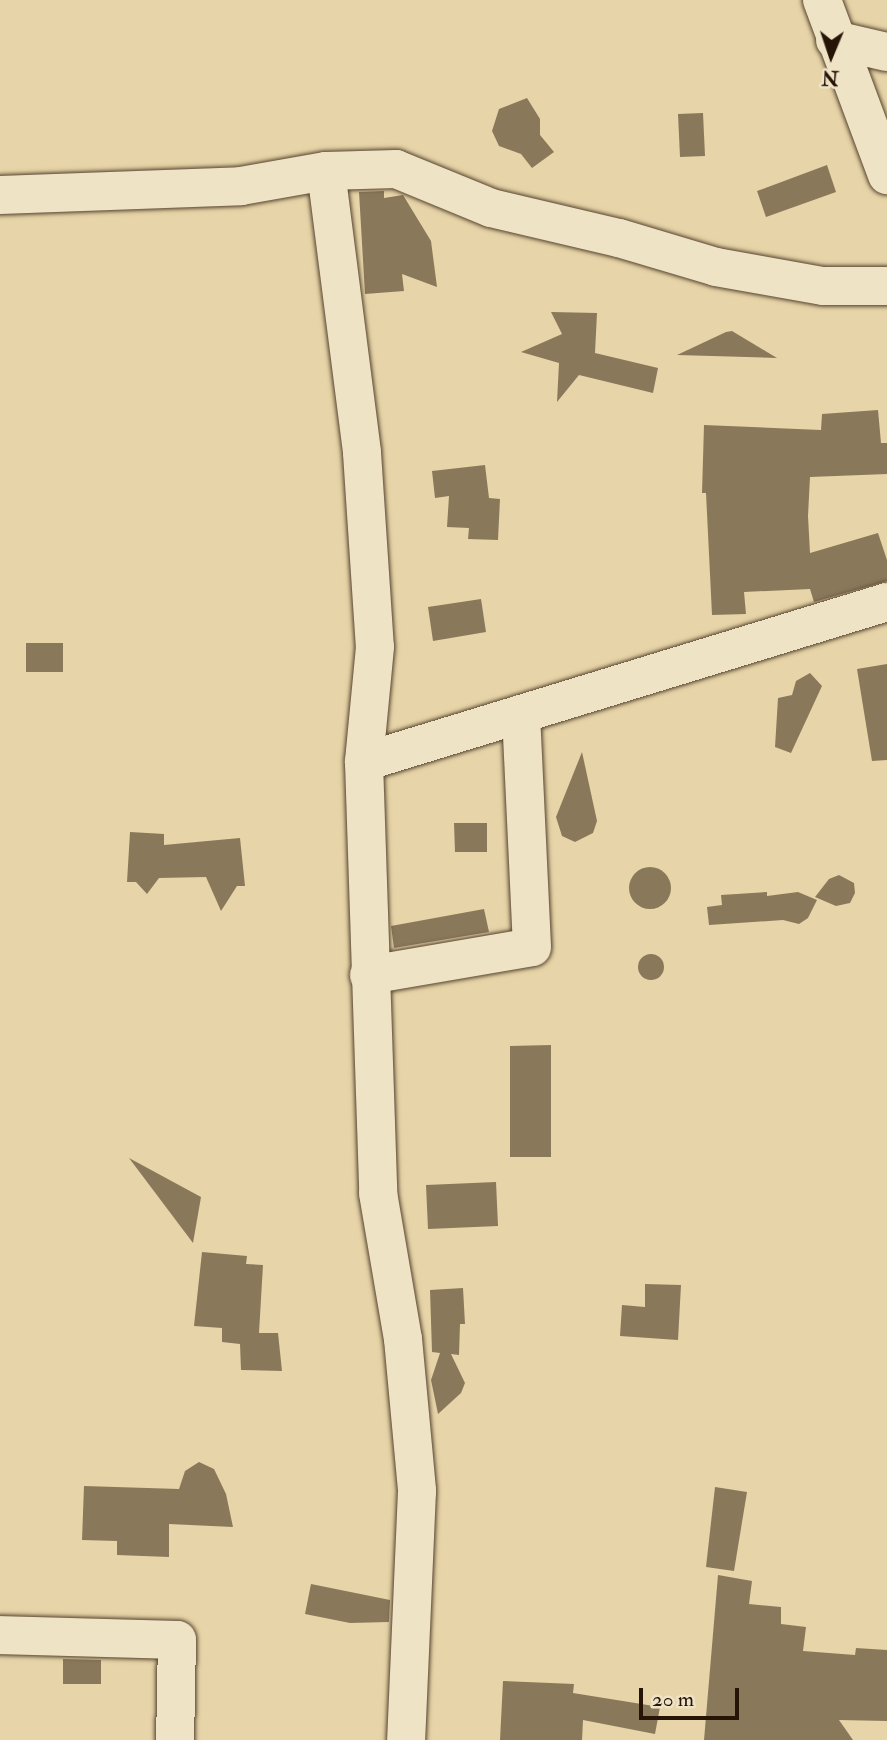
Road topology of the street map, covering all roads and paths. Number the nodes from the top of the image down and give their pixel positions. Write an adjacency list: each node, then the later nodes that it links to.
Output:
1 (822, 0): 2 (street)
2 (835, 40): 3 (street); 5 (street)
3 (887, 52)
4 (326, 171): 6 (street); 7 (street); 10 (street)
5 (887, 175)
6 (0, 195)
7 (887, 286)
8 (887, 602): 9 (street)
9 (521, 714): 10 (street); 11 (street)
10 (364, 762): 11 (street)
11 (369, 975): 14 (street)
12 (0, 1635): 13 (street)
13 (175, 1740)
14 (406, 1740)

